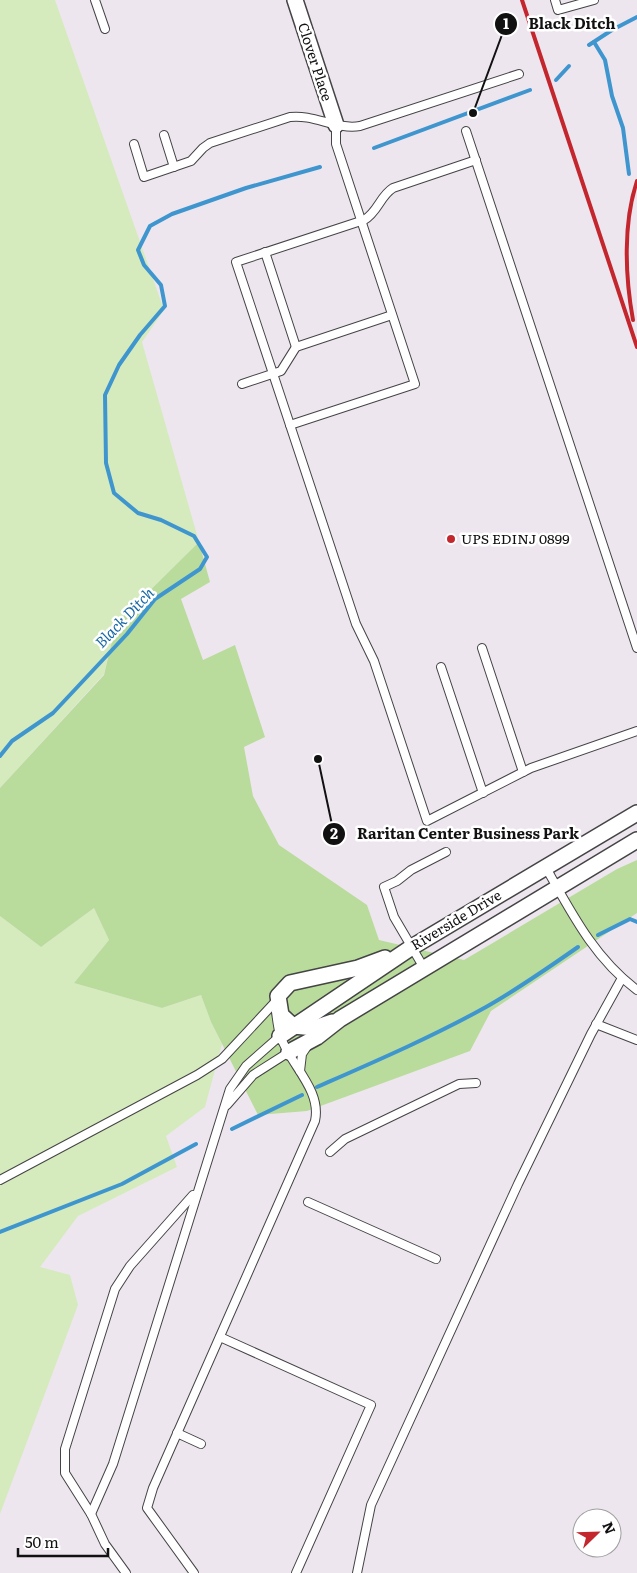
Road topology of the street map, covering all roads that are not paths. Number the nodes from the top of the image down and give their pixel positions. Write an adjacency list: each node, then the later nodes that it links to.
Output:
1 (95, 0): 5 (lane)
2 (294, 0): 7 (street, Clover Place)
3 (555, 0): 4 (lane)
4 (594, 0)
5 (105, 29)
6 (519, 74): 7 (lane)
7 (336, 125): 12 (lane); 13 (lane)
8 (466, 131): 11 (lane)
9 (164, 134): 12 (lane)
10 (134, 144): 12 (lane)
11 (476, 160): 13 (lane); 21 (lane)
12 (174, 167)
13 (361, 221): 14 (lane); 15 (lane)
14 (265, 252): 16 (lane); 17 (lane)
15 (392, 315): 16 (lane); 19 (lane)
16 (296, 347): 17 (lane)
17 (273, 374): 18 (lane); 19 (lane)
18 (242, 384)
19 (290, 425): 25 (lane)
20 (482, 648): 24 (lane)
21 (637, 648)
22 (441, 667): 25 (lane)
23 (637, 731): 24 (lane)
24 (523, 772): 25 (lane)
25 (483, 793)
26 (637, 812): 29 (street, Riverside Drive)
27 (637, 840): 30 (street, Riverside Drive)
28 (446, 852): 31 (lane)
29 (545, 866): 30 (lane); 31 (street, Riverside Drive)
30 (557, 887): 32 (street, Riverside Drive); 33 (lane)
31 (412, 947): 32 (lane); 35 (street); 38 (street, Riverside Drive)
32 (424, 968): 36 (street, Riverside Drive)
33 (622, 978): 34 (lane); 37 (lane)
34 (637, 990)
35 (277, 1000): 38 (street); 39 (lane); 47 (lane)
36 (340, 1019): 38 (street); 40 (street, Riverside Drive)
37 (596, 1024): 41 (lane); 58 (lane)
38 (293, 1026): 39 (street, Riverside Drive)
39 (280, 1036): 42 (lane); 45 (lane)
40 (317, 1037): 42 (street, Riverside Drive); 43 (lane)
41 (637, 1040)
42 (289, 1052): 43 (lane); 45 (lane)
43 (300, 1071): 51 (lane)
44 (476, 1083): 46 (lane)
45 (223, 1111): 48 (lane)
46 (330, 1152)
47 (0, 1180)
48 (196, 1192): 54 (lane); 54 (lane)
49 (308, 1202): 50 (lane)
50 (436, 1259)
51 (220, 1337): 52 (lane); 57 (lane)
52 (177, 1433): 53 (lane); 56 (lane)
53 (200, 1444)
54 (91, 1514): 55 (lane)
55 (126, 1573)
56 (194, 1573)
57 (296, 1573)
58 (357, 1573)

